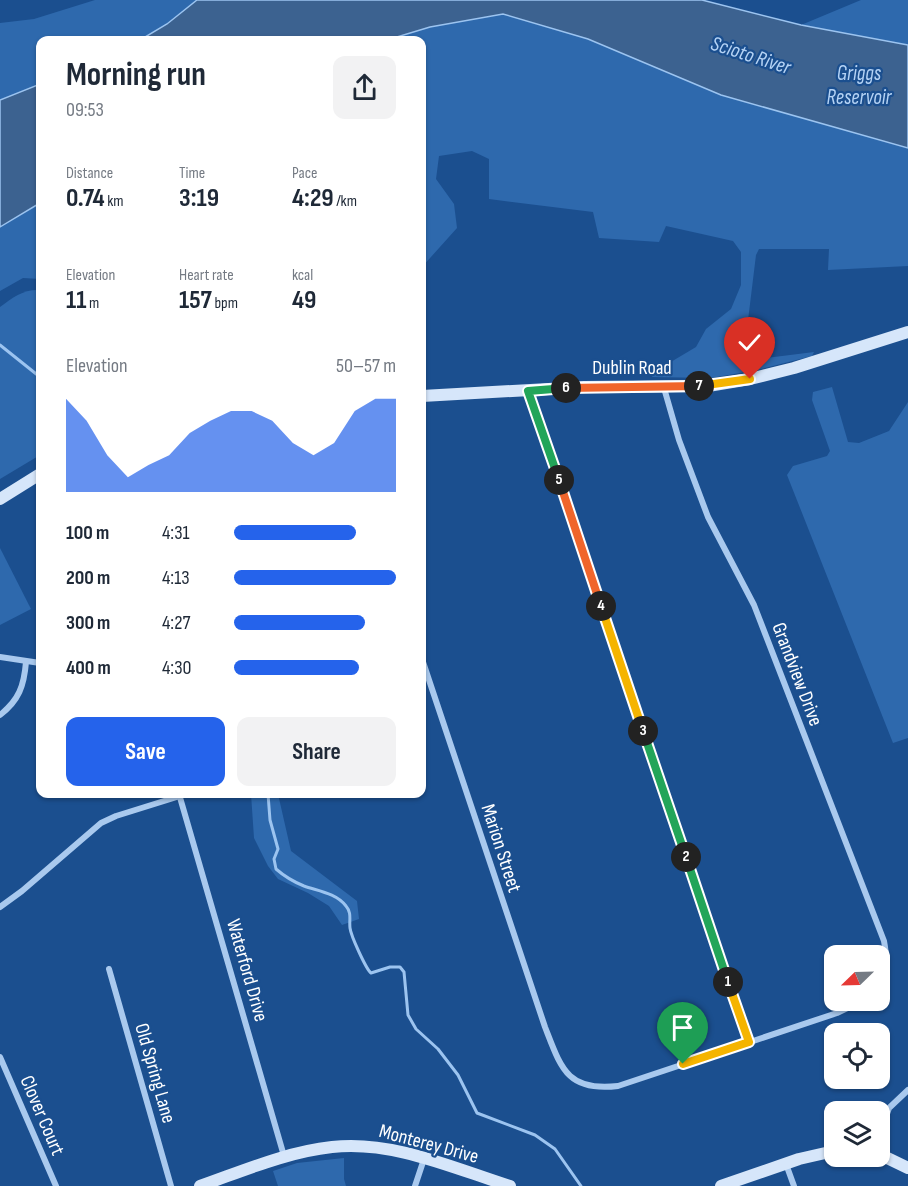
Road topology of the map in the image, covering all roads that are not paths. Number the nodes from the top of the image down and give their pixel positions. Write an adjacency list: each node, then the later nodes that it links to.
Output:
1 (908, 332): 2 (main road, Dublin Road)
2 (664, 388): 3 (main road, Dublin Road); 15 (street, Grandview Drive)
3 (528, 391): 4 (main road, Dublin Road); 18 (street)
4 (426, 396)
5 (36, 476): 6 (main road)
6 (0, 499)
7 (0, 657): 8 (street)
8 (26, 662): 9 (street); 11 (street)
9 (36, 663)
10 (426, 671): 18 (street, Marion Street)
11 (0, 715)
12 (171, 798): 14 (street)
13 (181, 798): 23 (street, Waterford Drive)
14 (0, 907)
15 (883, 945)
16 (109, 969): 29 (street, Old Spring Lane)
17 (842, 1011): 18 (street, Marion Street)
18 (749, 1042)
19 (0, 1057): 28 (street, Clover Court)
20 (908, 1090): 21 (street)
21 (890, 1107)
22 (824, 1152): 26 (main road)
23 (284, 1156): 24 (main road, Monterey Drive); 30 (main road, Monterey Drive)
24 (424, 1159): 31 (street); 32 (main road, Monterey Drive)
25 (890, 1159): 27 (main road)
26 (786, 1163): 33 (main road); 34 (street)
27 (908, 1168)
28 (56, 1186)
29 (171, 1186)
30 (200, 1186)
31 (415, 1186)
32 (510, 1186)
33 (721, 1186)
34 (794, 1186)

